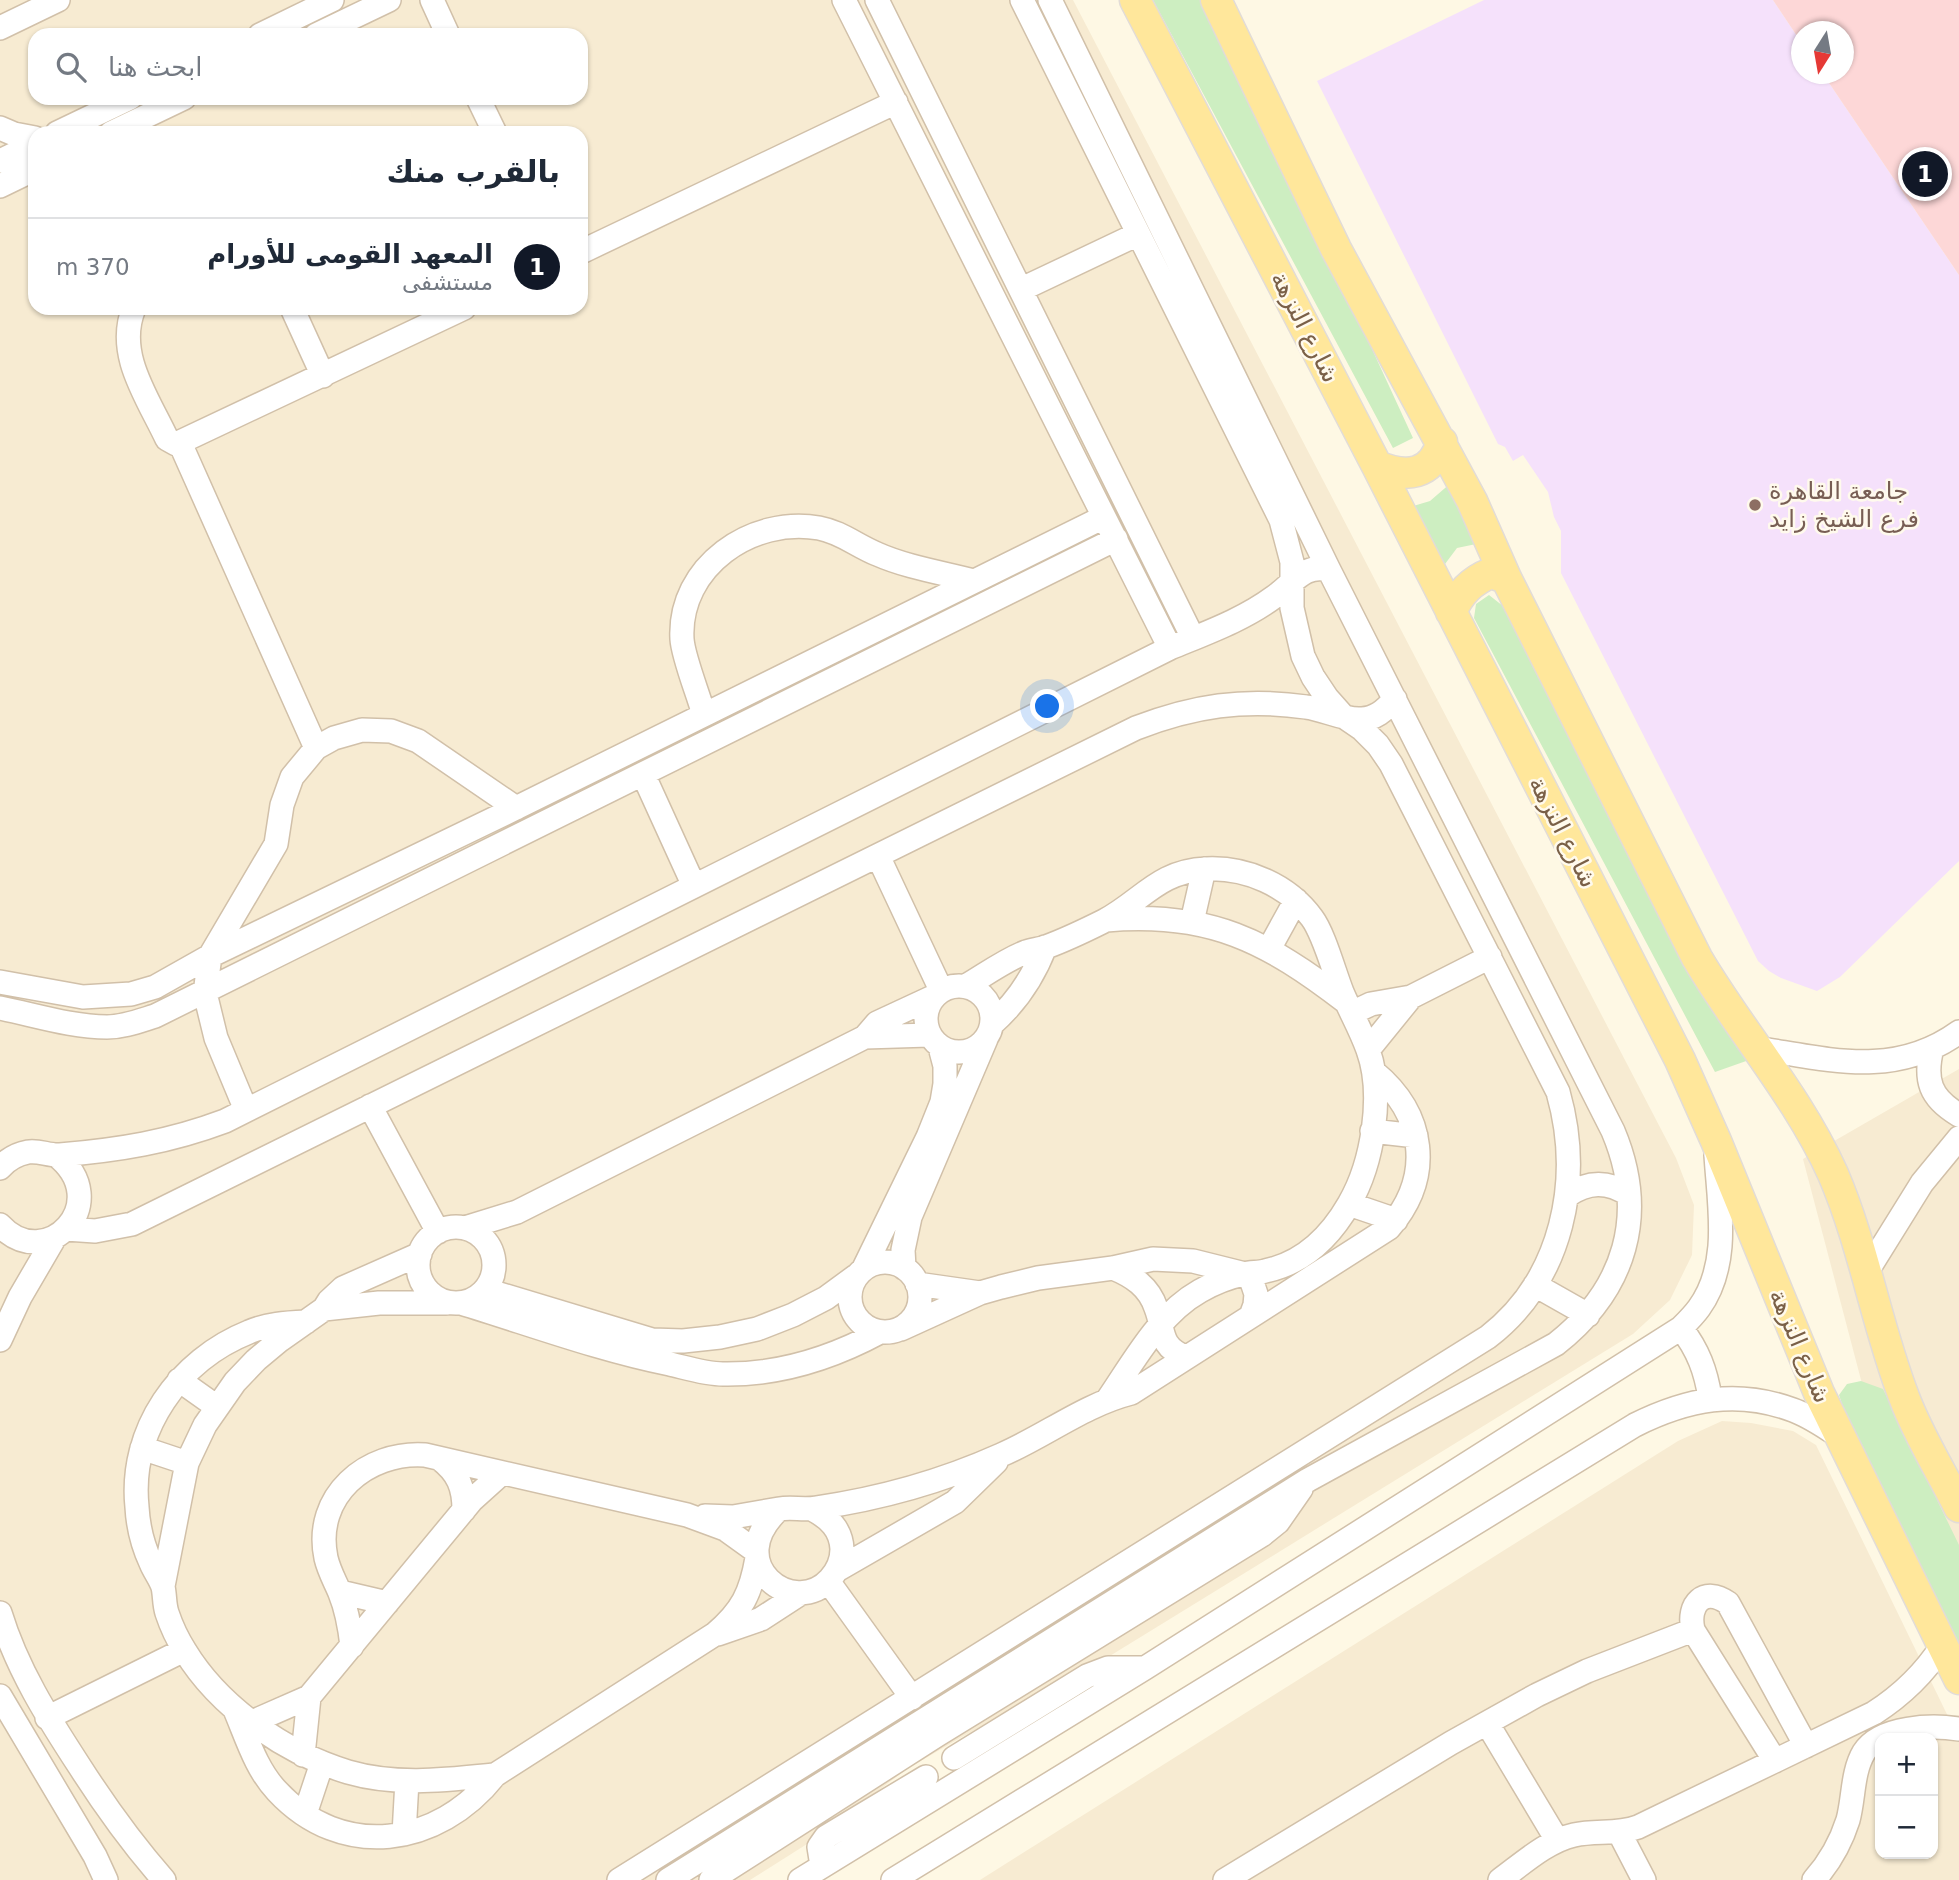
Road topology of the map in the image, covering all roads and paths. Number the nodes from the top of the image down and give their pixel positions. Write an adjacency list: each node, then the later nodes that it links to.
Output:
1 (58, 0): 11 (street)
2 (332, 0): 12 (street)
3 (388, 0): 13 (street)
4 (432, 0): 14 (street)
5 (844, 0): 15 (street)
6 (877, 0): 30 (street)
7 (1022, 0): 28 (street)
8 (1050, 0): 40 (street)
9 (1135, 0): 37 (main road, شارع النزهة)
10 (1216, 0): 35 (main road)
11 (0, 28)
12 (274, 28)
13 (330, 28)
14 (445, 28)
15 (896, 102): 29 (street); 38 (street)
16 (115, 105): 19 (street)
17 (169, 105): 20 (street)
18 (481, 105): 21 (street)
19 (72, 126)
20 (126, 126)
21 (492, 126)
22 (0, 128): 23 (street)
23 (28, 137)
24 (28, 147): 25 (street)
25 (0, 161)
26 (28, 172): 27 (street)
27 (0, 186)
28 (1138, 234): 30 (street); 43 (street)
29 (588, 250)
30 (1021, 289): 45 (street)
31 (132, 315): 36 (street)
32 (295, 315): 34 (street)
33 (449, 315): 34 (street)
34 (323, 376): 36 (street)
35 (1442, 442): 37 (main road); 41 (main road)
36 (180, 443): 50 (street)
37 (1377, 466): 44 (main road, شارع النزهة)
38 (1104, 517): 39 (street); 42 (street)
39 (1116, 539): 46 (street); 51 (street)
40 (1329, 570): 43 (street); 47 (street)
41 (1506, 578): 44 (main road); 74 (main road)
42 (974, 581): 48 (street); 48 (street)
43 (1292, 584): 45 (street); 49 (street)
44 (1451, 612): 84 (main road, شارع النزهة)
45 (1194, 638): 46 (street)
46 (1170, 648): 55 (street)
47 (1395, 699): 49 (street); 89 (street)
48 (704, 715): 52 (street)
49 (1343, 716): 53 (street); 62 (street)
50 (316, 748): 52 (street); 61 (street)
51 (643, 774): 55 (street); 65 (street)
52 (516, 808): 61 (street)
53 (878, 856): 66 (street); 77 (street)
54 (1204, 869): 56 (street); 57 (street); 58 (street)
55 (694, 886): 78 (street)
56 (1296, 900): 60 (street); 69 (street)
57 (1106, 920): 58 (street); 59 (street)
58 (1192, 922): 60 (street)
59 (1045, 947): 64 (street); 70 (street)
60 (1269, 948): 69 (street)
61 (211, 956): 63 (street); 65 (street)
62 (1490, 957): 67 (street); 90 (street)
63 (0, 982)
64 (966, 986): 66 (street); 70 (street)
65 (205, 993): 68 (street); 78 (street)
66 (937, 994): 72 (street); 73 (street)
67 (1411, 997): 69 (street); 76 (street)
68 (0, 1008)
69 (1349, 1008): 76 (street)
70 (989, 1031): 73 (street); 83 (street)
71 (1959, 1032): 75 (street)
72 (865, 1037): 73 (street); 92 (street)
73 (935, 1041): 83 (street)
74 (1756, 1048): 75 (street); 103 (main road)
75 (1932, 1048): 79 (street)
76 (1371, 1061): 80 (street); 81 (street)
77 (370, 1106): 96 (street); 97 (street)
78 (246, 1111): 87 (street)
79 (1959, 1115)
80 (1372, 1131): 81 (street); 91 (street)
81 (1416, 1136): 93 (street)
82 (1959, 1138): 103 (street)
83 (935, 1140): 101 (street); 104 (street)
84 (1716, 1141): 113 (street); 122 (main road, شارع النزهة)
85 (0, 1145): 86 (street)
86 (27, 1152): 87 (street); 88 (street)
87 (56, 1155): 97 (street)
88 (0, 1168)
89 (1629, 1195): 90 (street); 110 (street)
90 (1567, 1196): 105 (street)
91 (1349, 1204): 93 (street); 102 (street)
92 (517, 1212): 95 (street); 99 (street)
93 (1396, 1220): 111 (street)
94 (0, 1225): 97 (street)
95 (465, 1228): 96 (street); 99 (street)
96 (438, 1232): 98 (street)
97 (61, 1233): 115 (street)
98 (420, 1254): 108 (street); 109 (street)
99 (493, 1256): 106 (street)
100 (1113, 1268): 102 (street); 107 (street); 112 (street)
101 (860, 1272): 104 (street); 114 (street); 116 (street)
102 (1245, 1273): 111 (street); 112 (street)
103 (1866, 1273): 129 (main road)
104 (911, 1276): 107 (street); 114 (street)
105 (1535, 1285): 110 (street); 150 (street)
106 (486, 1290): 108 (street); 116 (street)
107 (980, 1293): 114 (street)
108 (456, 1303): 109 (street); 116 (street)
109 (315, 1315): 118 (street); 121 (street)
110 (1588, 1315): 128 (street)
111 (1251, 1316): 117 (street)
112 (1160, 1324): 117 (street); 120 (street)
113 (1681, 1328): 119 (street); 146 (street)
114 (890, 1330): 116 (street)
115 (0, 1340)
116 (650, 1350)
117 (1185, 1357): 120 (street)
118 (179, 1380): 121 (street); 123 (street)
119 (1710, 1398): 122 (street); 180 (street)
120 (1108, 1399): 124 (street)
121 (217, 1407): 126 (street)
122 (1841, 1437): 144 (main road, شارع النزهة)
123 (142, 1448): 126 (street); 136 (street)
124 (1003, 1455): 131 (street); 135 (street)
125 (440, 1459): 127 (street); 132 (street); 137 (street)
126 (187, 1463): 136 (street)
127 (502, 1473): 132 (street); 133 (street)
128 (1308, 1480): 159 (street); 177 (street)
129 (1959, 1507)
130 (779, 1509): 131 (street); 133 (street); 134 (street)
131 (812, 1509): 135 (street)
132 (464, 1510): 139 (street)
133 (687, 1516): 134 (street)
134 (757, 1555): 138 (street); 142 (street)
135 (833, 1576): 138 (street); 150 (street)
136 (163, 1586): 145 (street)
137 (340, 1592): 139 (street); 143 (street)
138 (801, 1593): 142 (street)
139 (387, 1603): 143 (street)
140 (0, 1613): 153 (street)
141 (1693, 1630): 155 (street); 161 (street); 165 (street)
142 (715, 1634): 166 (street)
143 (352, 1646): 149 (street)
144 (1942, 1646): 147 (main road, شارع النزهة); 152 (street)
145 (184, 1650): 151 (street); 153 (street)
146 (1145, 1668): 163 (street); 167 (street)
147 (1959, 1679)
148 (0, 1696): 174 (street)
149 (309, 1697): 154 (street); 164 (street)
150 (912, 1698): 176 (street)
151 (232, 1704): 154 (street); 170 (street)
152 (1874, 1713): 157 (street); 161 (street)
153 (47, 1718): 175 (street)
154 (252, 1723): 164 (street)
155 (1487, 1723): 173 (street); 181 (street)
156 (1959, 1728): 158 (street)
157 (1885, 1733)
158 (1896, 1733)
159 (937, 1735): 162 (street); 163 (street)
160 (1875, 1740): 184 (street)
161 (1806, 1746): 165 (street)
162 (910, 1753): 169 (street); 178 (street)
163 (954, 1758): 167 (street)
164 (313, 1759): 168 (street); 170 (street)
165 (1775, 1761): 171 (street)
166 (495, 1775): 168 (street); 172 (street)
167 (968, 1778): 169 (street)
168 (407, 1782): 172 (street)
169 (932, 1786): 179 (street)
170 (305, 1814): 172 (street)
171 (1619, 1832): 173 (street); 183 (street)
172 (404, 1834)
173 (1557, 1840): 182 (street)
174 (106, 1880)
175 (164, 1880)
176 (619, 1880)
177 (668, 1880)
178 (711, 1880)
179 (800, 1880)
180 (893, 1880)
181 (1225, 1880)
182 (1500, 1880)
183 (1644, 1880)
184 (1814, 1880)

